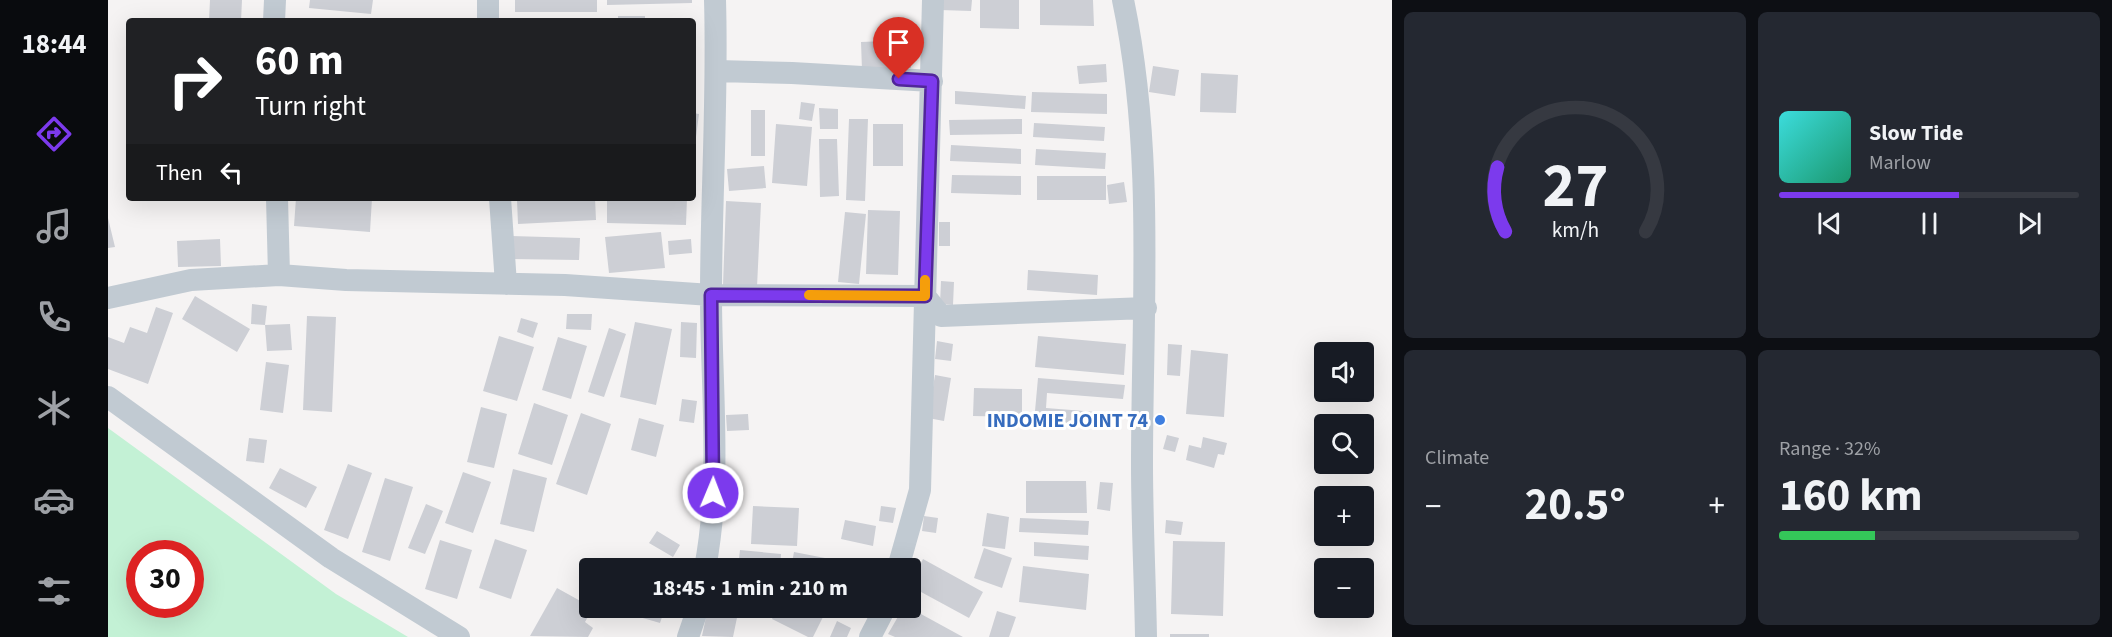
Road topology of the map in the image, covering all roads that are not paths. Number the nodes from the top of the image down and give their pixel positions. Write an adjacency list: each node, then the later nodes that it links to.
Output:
1 (275, 0): 6 (street)
2 (488, 0): 7 (street)
3 (715, 0): 8 (street)
4 (933, 0): 9 (street)
5 (1123, 0): 17 (street)
6 (274, 18)
7 (488, 18)
8 (717, 72): 9 (street); 14 (street)
9 (932, 81): 15 (street)
10 (277, 201): 12 (street)
11 (500, 201): 13 (street)
12 (279, 275): 13 (street); 16 (street)
13 (506, 284): 14 (street)
14 (711, 295): 15 (street); 19 (street)
15 (925, 296): 17 (street); 20 (street)
16 (108, 298)
17 (1146, 308): 26 (street)
18 (108, 397): 23 (street)
19 (707, 558)
20 (901, 558)
21 (695, 618): 24 (street)
22 (880, 618): 25 (street)
23 (459, 637)
24 (688, 637)
25 (870, 637)
26 (1146, 637)

